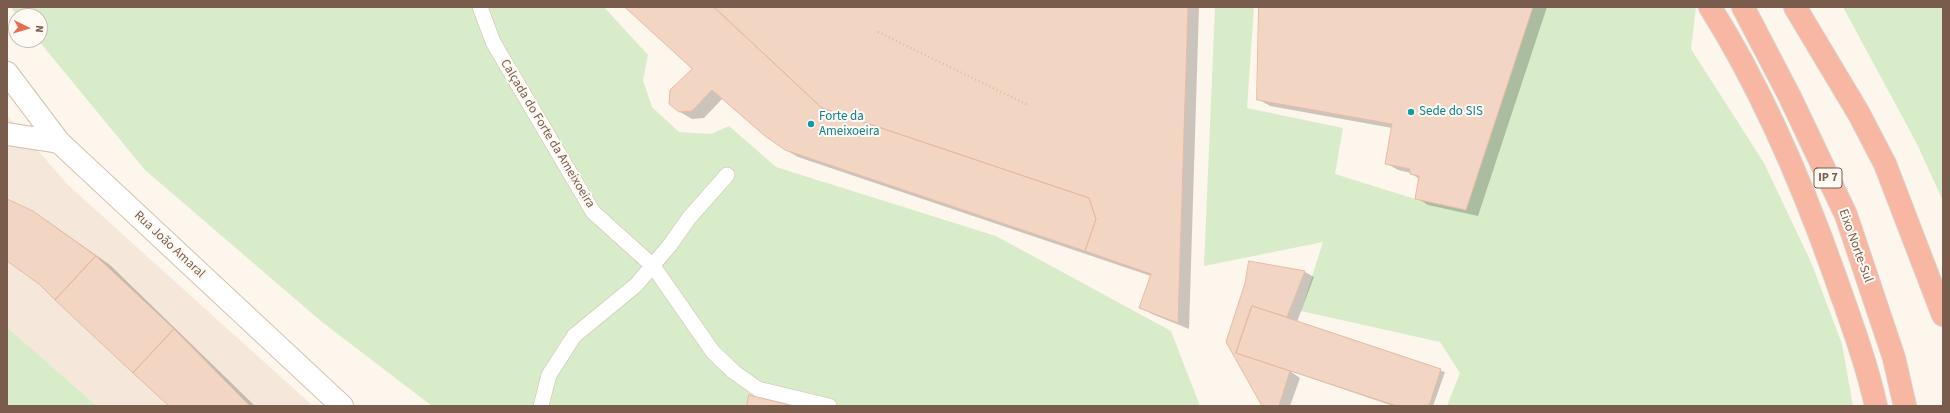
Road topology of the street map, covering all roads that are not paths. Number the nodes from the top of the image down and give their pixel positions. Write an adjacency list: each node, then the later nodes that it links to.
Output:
1 (480, 7): 9 (lane, Calçada do Forte da Ameixoeira)
2 (1710, 7): 14 (highway)
3 (1743, 7): 15 (highway, Eixo Norte-Sul / IP 7)
4 (1796, 7): 10 (highway)
5 (7, 73): 7 (street, Rua João Amaral)
6 (7, 134): 7 (street)
7 (59, 142): 11 (street, Rua João Amaral)
8 (727, 175): 9 (lane)
9 (653, 266): 12 (lane); 13 (lane, Calçada do Forte da Ameixoeira)
10 (1943, 315)
11 (342, 406)
12 (541, 406)
13 (829, 406)
14 (1876, 406)
15 (1905, 406)

